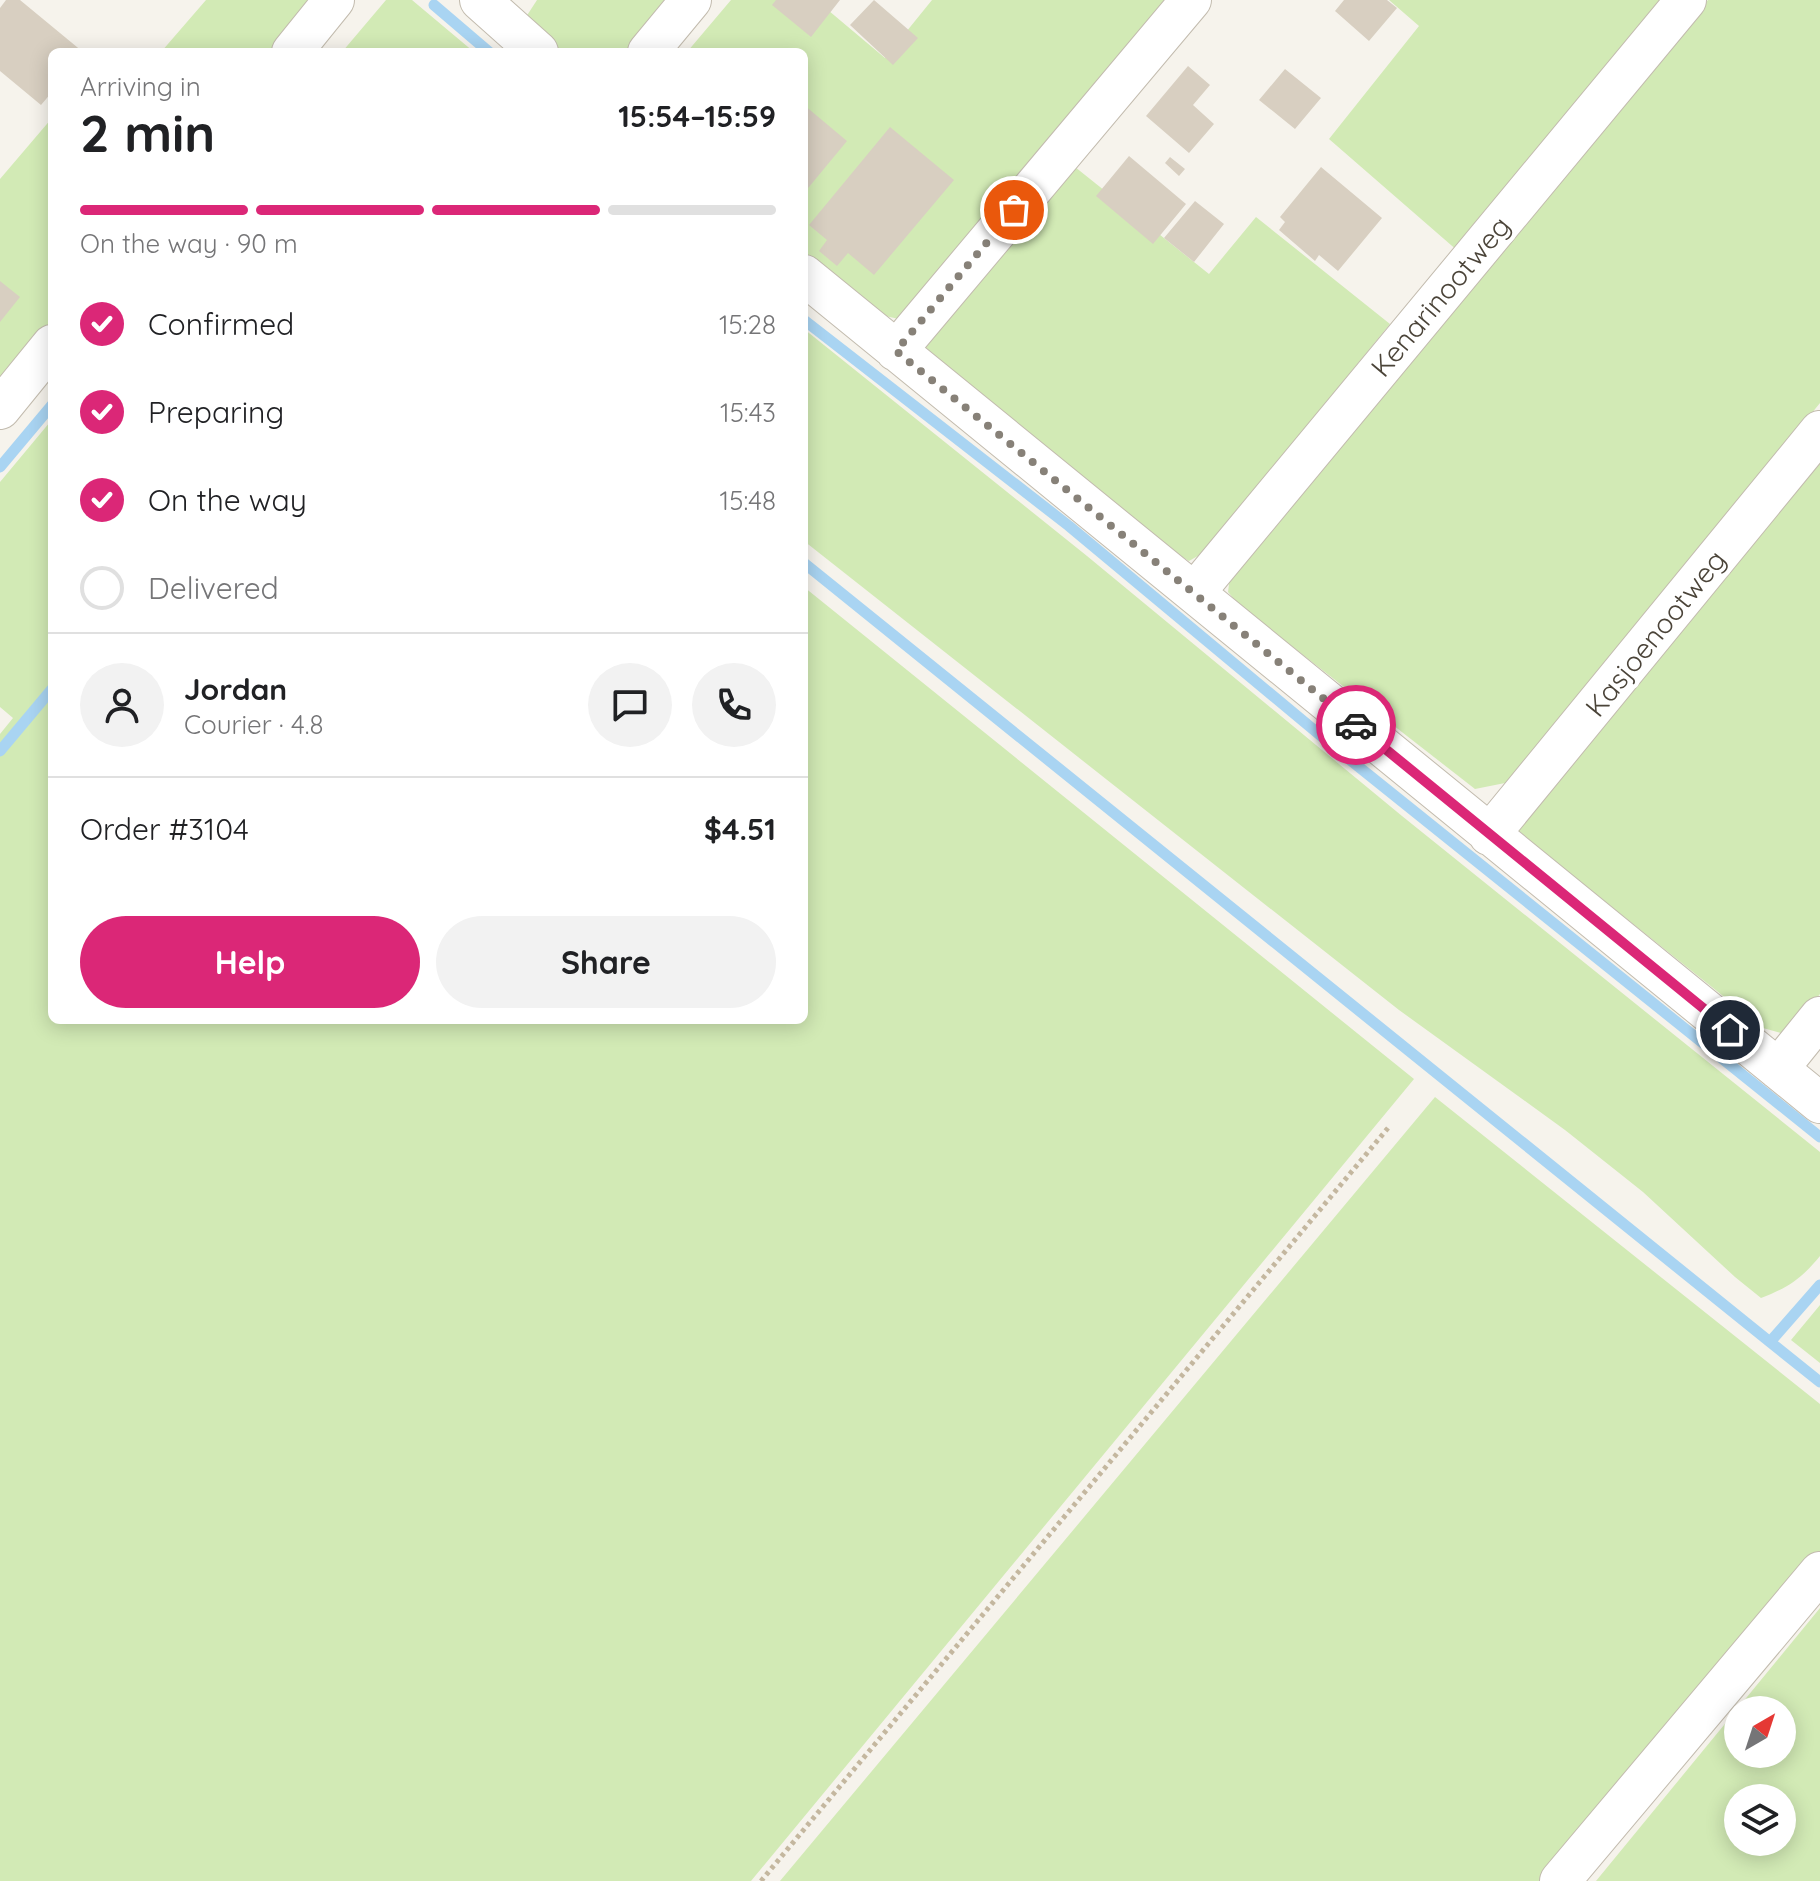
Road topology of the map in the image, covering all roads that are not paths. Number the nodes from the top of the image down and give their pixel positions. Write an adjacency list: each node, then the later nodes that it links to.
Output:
1 (334, 0): 6 (street)
2 (480, 0): 7 (street)
3 (691, 0): 8 (street)
4 (1191, 0): 11 (street)
5 (1686, 0): 14 (street, Kenarinootweg)
6 (295, 48)
7 (534, 48)
8 (651, 48)
9 (808, 278): 11 (street)
10 (48, 350): 12 (street)
11 (896, 351): 14 (street)
12 (0, 409)
13 (1820, 431): 15 (street, Kasjoenootweg)
14 (1195, 592): 15 (street)
15 (1489, 835): 17 (street)
16 (1820, 1017): 17 (street)
17 (1778, 1069): 18 (street)
18 (1820, 1103)
19 (1820, 1572): 20 (street)
20 (1560, 1881)

